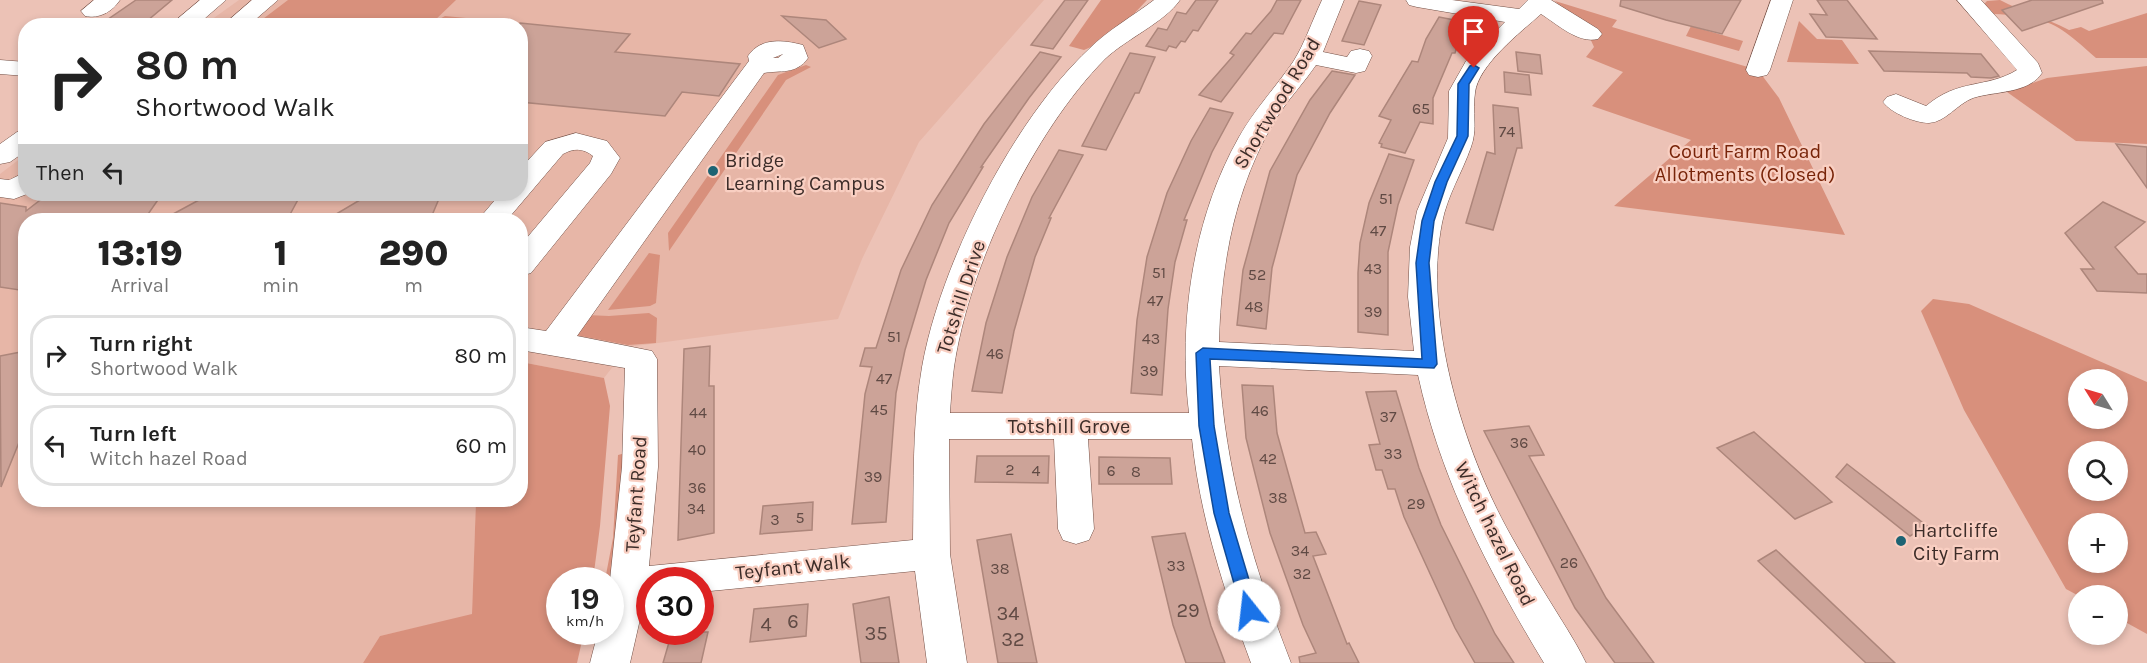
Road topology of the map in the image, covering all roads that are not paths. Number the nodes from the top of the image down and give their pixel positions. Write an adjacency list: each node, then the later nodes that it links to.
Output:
1 (215, 0): 9 (street)
2 (267, 0): 10 (street)
3 (1168, 0): 29 (street, Totshill Drive)
4 (1333, 0): 12 (street, Shortwood Road)
5 (1417, 0): 8 (street)
6 (1782, 0): 15 (street)
7 (1968, 0): 16 (street)
8 (1534, 7): 11 (street); 28 (street, Witch hazel Road)
9 (191, 18)
10 (243, 18)
11 (1590, 34)
12 (1309, 56): 13 (street); 27 (street, Shortwood Road)
13 (1360, 56)
14 (762, 63): 26 (street)
15 (1758, 70)
16 (1896, 102)
17 (18, 144): 18 (street)
18 (0, 156)
19 (528, 178): 24 (street)
20 (18, 187): 21 (street)
21 (0, 188)
22 (509, 201): 23 (street)
23 (498, 213)
24 (528, 256)
25 (528, 339): 26 (street)
26 (554, 344): 34 (street, Teyfant Road)
27 (1203, 353): 28 (street); 31 (street, Shortwood Road)
28 (1430, 364): 40 (street, Witch hazel Road)
29 (932, 426): 30 (street, Totshill Grove); 33 (street, Totshill Drive)
30 (1070, 426): 31 (street, Totshill Grove); 32 (street)
31 (1206, 426): 39 (street, Shortwood Road)
32 (1076, 530)
33 (932, 554): 35 (street, Teyfant Walk); 38 (street, Totshill Drive)
34 (643, 567)
35 (714, 575)
36 (636, 601): 37 (street, Teyfant Road)
37 (610, 663)
38 (946, 663)
39 (1271, 663)
40 (1566, 663)

